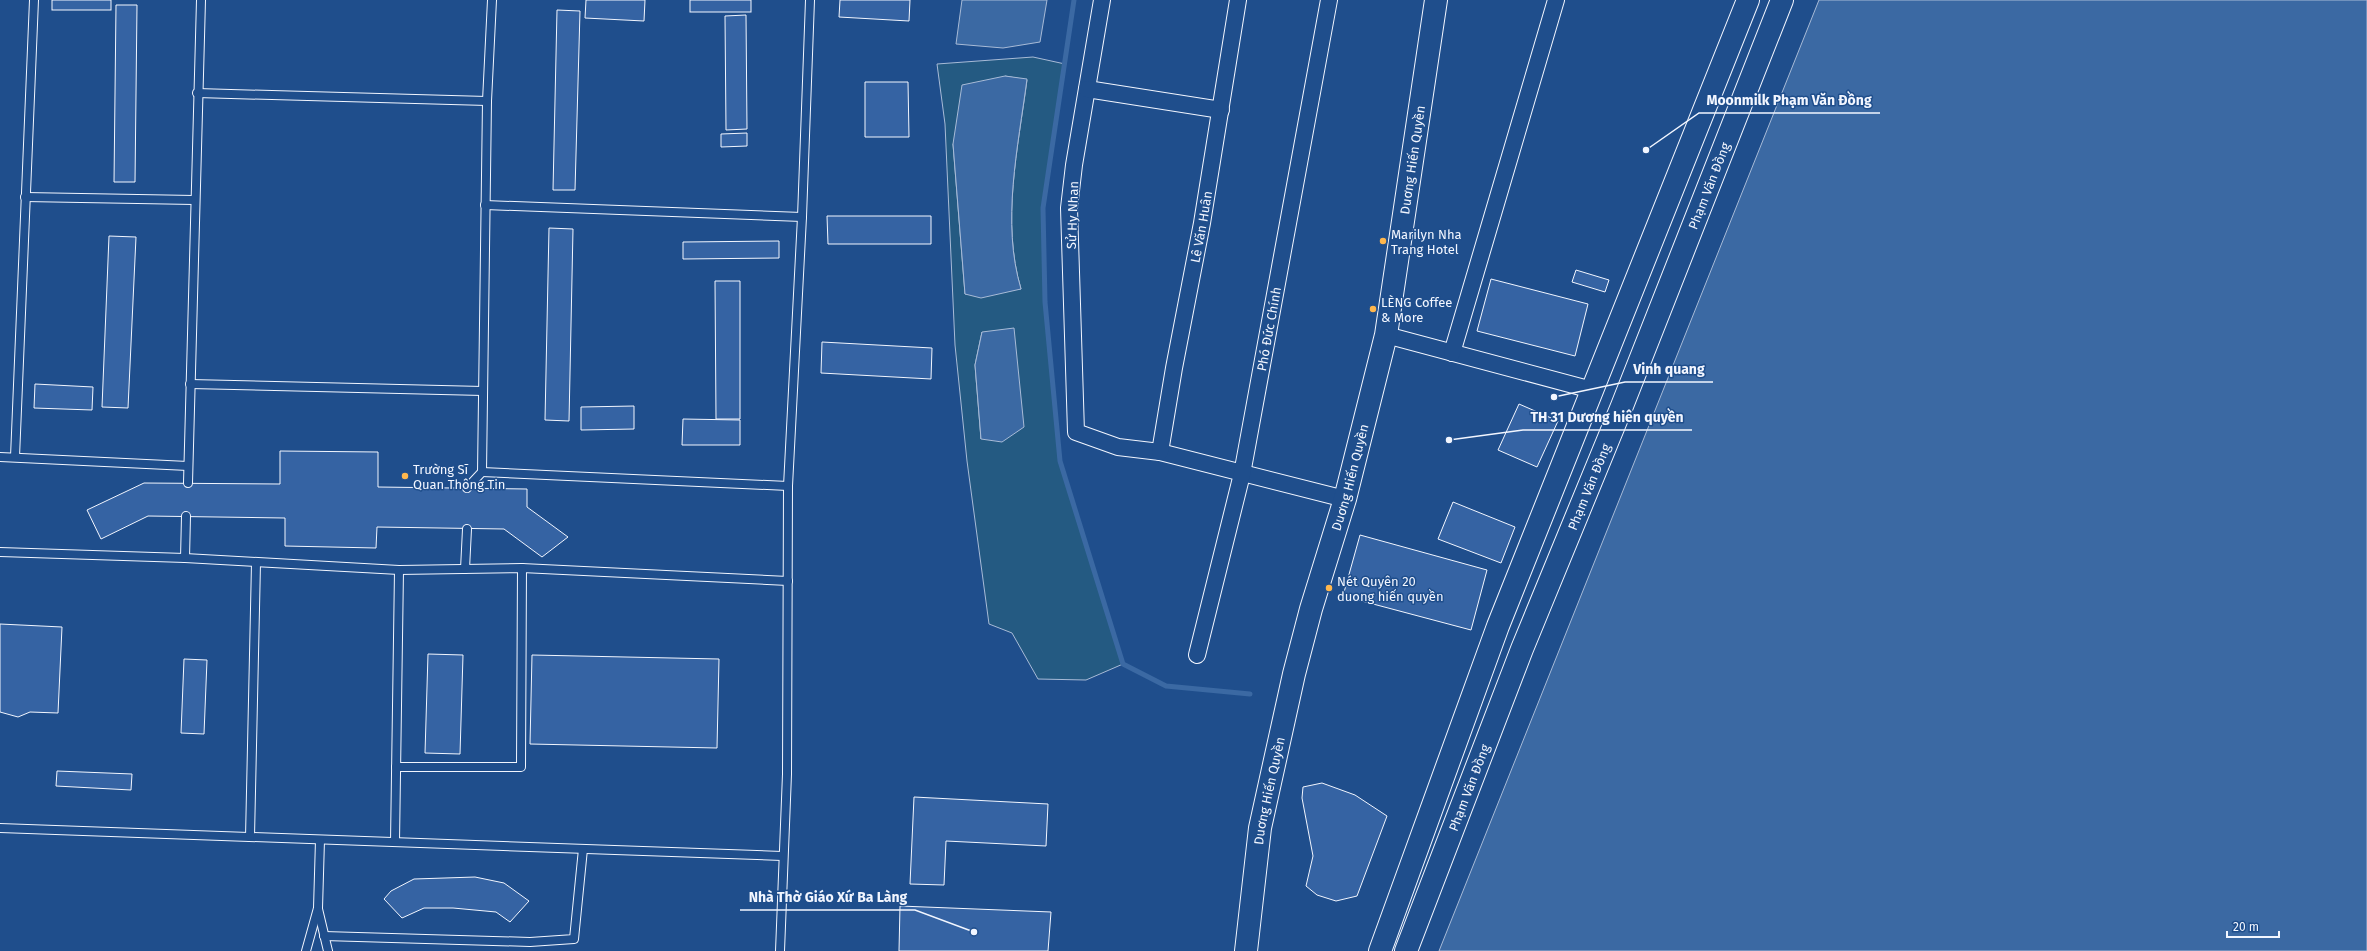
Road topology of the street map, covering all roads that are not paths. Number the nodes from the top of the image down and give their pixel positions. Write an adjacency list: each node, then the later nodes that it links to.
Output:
1 (34, 0): 16 (lane)
2 (201, 0): 13 (lane)
3 (492, 0): 14 (lane)
4 (810, 0): 19 (lane)
5 (1102, 0): 12 (street, Sử Hy Nhan)
6 (1238, 0): 15 (street, Lê Văn Huân)
7 (1330, 0): 30 (street, Phó Đức Chính)
8 (1436, 0): 20 (main road, Duơng Hiến Quyền)
9 (1556, 0): 21 (street)
10 (1748, 0): 23 (main road, Phạm Văn Đồng)
11 (1782, 0): 59 (main road, Phạm Văn Đồng)
12 (1087, 89): 15 (street); 25 (street, Sử Hy Nhan)
13 (197, 94): 14 (lane); 17 (lane)
14 (487, 101): 18 (lane)
15 (1221, 110): 25 (street, Lê Văn Huân)
16 (24, 197): 17 (lane); 27 (lane)
17 (194, 200): 22 (lane)
18 (486, 205): 19 (lane); 24 (lane)
19 (802, 217): 32 (lane)
20 (1386, 335): 21 (street); 34 (main road, Duơng Hiến Quyền)
21 (1452, 353): 23 (street)
22 (190, 384): 24 (lane); 28 (lane)
23 (1592, 390): 58 (main road, Phạm Văn Đồng)
24 (483, 391): 29 (lane)
25 (1160, 452): 30 (street)
26 (0, 457): 27 (lane)
27 (15, 458): 28 (lane)
28 (188, 466): 31 (lane)
29 (482, 472): 32 (lane); 33 (lane)
30 (1242, 474): 34 (street); 44 (street, Phó Đức Chính)
31 (188, 483)
32 (788, 486): 43 (lane)
33 (467, 488)
34 (1345, 499): 57 (main road, Duơng Hiến Quyền)
35 (186, 516): 38 (lane)
36 (467, 529): 41 (lane)
37 (0, 552): 38 (lane)
38 (185, 558): 39 (lane)
39 (256, 563): 42 (lane); 47 (lane)
40 (522, 568): 41 (lane); 43 (lane); 45 (lane)
41 (465, 569): 42 (lane)
42 (399, 570): 45 (lane)
43 (788, 581): 51 (lane)
44 (1197, 655)
45 (396, 767): 49 (lane)
46 (0, 828): 47 (lane)
47 (250, 837): 48 (lane)
48 (320, 840): 49 (lane); 52 (lane)
49 (395, 842): 50 (lane)
50 (583, 849): 51 (lane); 53 (lane)
51 (782, 856): 56 (lane)
52 (318, 908): 53 (lane); 54 (lane)
53 (324, 936): 55 (lane)
54 (306, 951)
55 (328, 951)
56 (780, 951)
57 (1246, 951)
58 (1380, 951)
59 (1406, 951)

